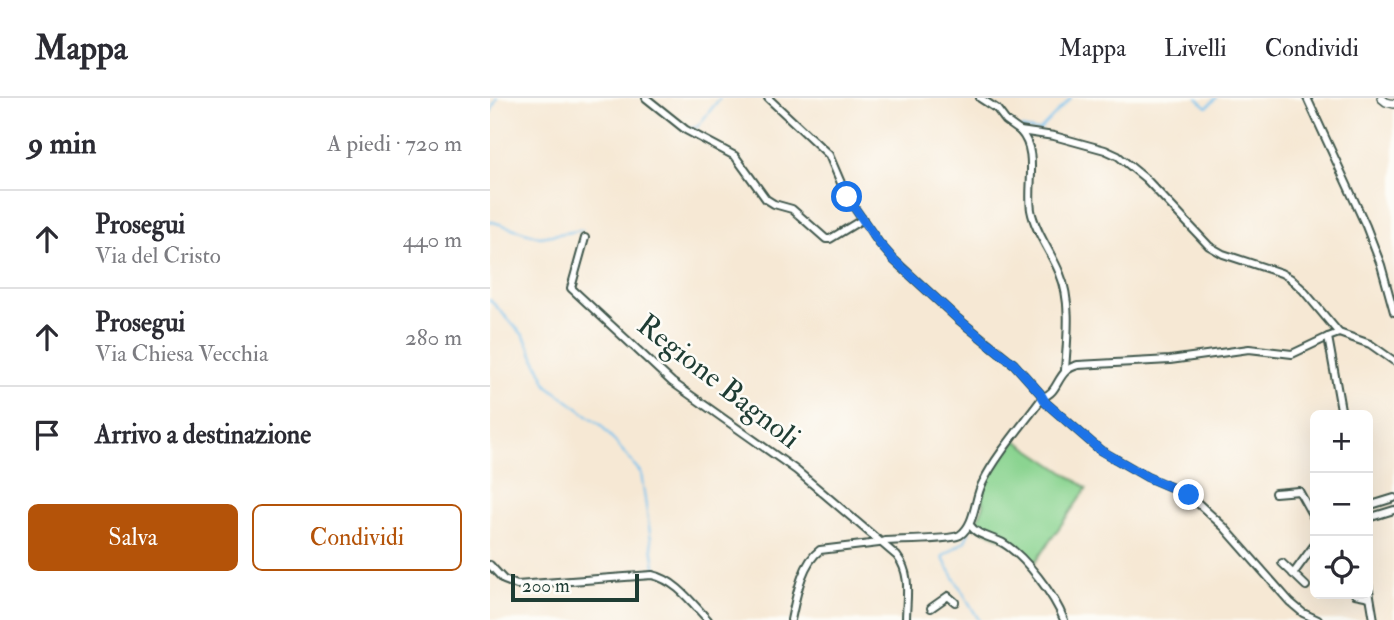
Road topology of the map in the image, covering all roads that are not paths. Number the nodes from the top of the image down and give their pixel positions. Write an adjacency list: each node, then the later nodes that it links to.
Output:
1 (646, 98): 10 (street)
2 (768, 98): 10 (street)
3 (980, 98): 9 (street)
4 (1307, 98): 8 (street)
5 (1314, 98): 8 (street)
6 (1381, 98): 7 (main road)
7 (1394, 104)
8 (1313, 111): 12 (street)
9 (1020, 131): 13 (street); 17 (street)
10 (863, 219): 19 (street)
11 (585, 237): 28 (street, Regione Bagnoli)
12 (1394, 312)
13 (1339, 333): 14 (street); 15 (street)
14 (1328, 337): 16 (street); 20 (street)
15 (1394, 361)
16 (1083, 365): 17 (street); 18 (street)
17 (1065, 370): 18 (street)
18 (1056, 384): 19 (street)
19 (1043, 397): 27 (street); 37 (street)
20 (1341, 410)
21 (1275, 493): 25 (street)
22 (1394, 498): 23 (street)
23 (1373, 504)
24 (1394, 510): 26 (street)
25 (1310, 511)
26 (1373, 516)
27 (970, 526): 28 (street); 41 (street)
28 (879, 543): 39 (street); 40 (street)
29 (1310, 551): 32 (street)
30 (1282, 563): 32 (street)
31 (490, 565): 38 (street)
32 (1293, 574): 33 (street)
33 (1306, 586)
34 (1370, 599): 44 (street)
35 (955, 602): 36 (street)
36 (931, 608)
37 (1303, 613): 42 (street); 43 (street)
38 (708, 620)
39 (791, 620)
40 (906, 620)
41 (1064, 620)
42 (1297, 620)
43 (1318, 620)
44 (1374, 620)

